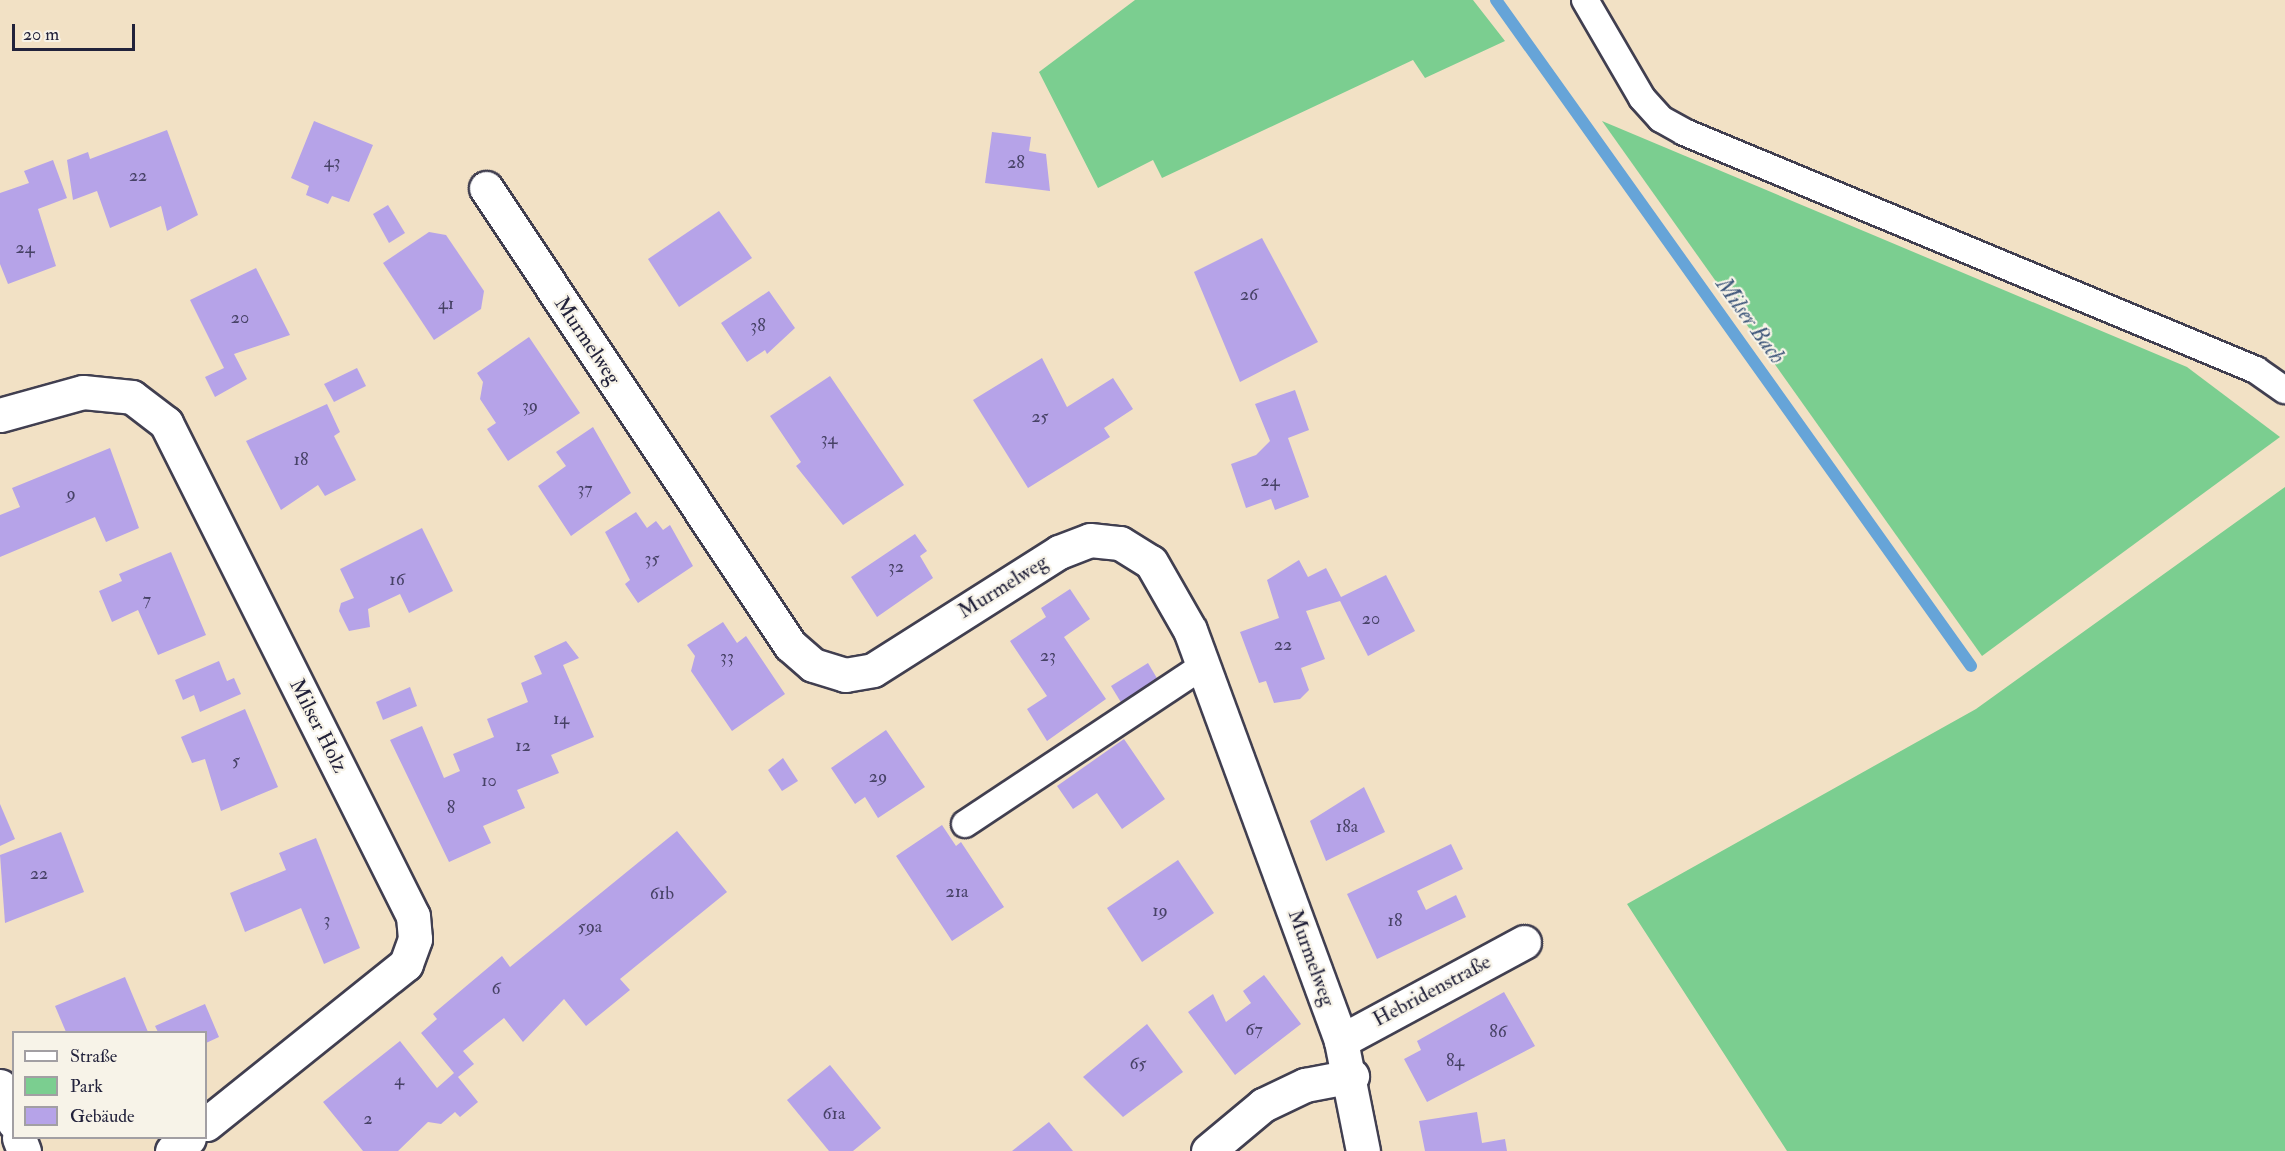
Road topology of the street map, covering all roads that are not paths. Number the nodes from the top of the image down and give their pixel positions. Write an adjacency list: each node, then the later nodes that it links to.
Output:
1 (1585, 0): 3 (lane)
2 (486, 188): 5 (street, Murmelweg)
3 (2285, 390)
4 (0, 415): 12 (street, Milser Holz)
5 (1203, 666): 6 (lane); 8 (street, Murmelweg)
6 (965, 824)
7 (1524, 942): 8 (street, Hebridenstraße)
8 (1341, 1041): 9 (street, Murmelweg)
9 (1352, 1076): 15 (street); 16 (street, Murmelweg)
10 (0, 1086): 11 (street)
11 (12, 1117)
12 (207, 1123)
13 (187, 1139): 14 (street)
14 (172, 1151)
15 (1208, 1151)
16 (1363, 1151)

